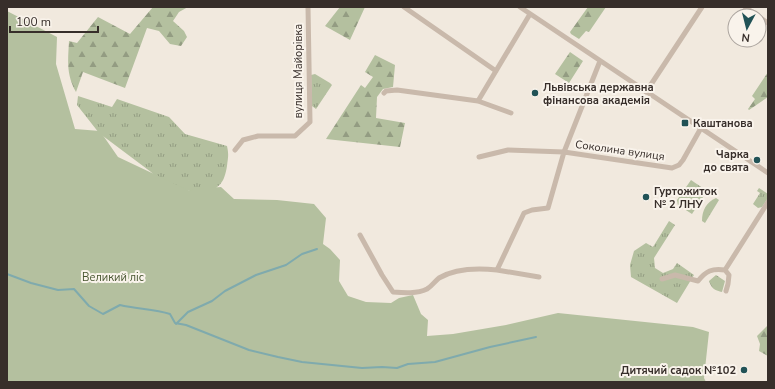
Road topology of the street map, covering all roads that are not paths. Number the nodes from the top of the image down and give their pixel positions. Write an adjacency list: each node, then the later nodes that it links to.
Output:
1 (308, 7): 13 (street, вулиця Майорівка)
2 (404, 7): 7 (street)
3 (520, 7): 5 (street)
4 (702, 7): 8 (street)
5 (530, 14): 6 (street); 7 (street)
6 (600, 61): 8 (street); 14 (street)
7 (496, 71): 10 (street)
8 (646, 92): 12 (street)
9 (384, 93): 10 (street)
10 (478, 101): 11 (street)
11 (511, 112)
12 (701, 128): 14 (street, Соколина вулиця); 16 (street)
13 (234, 150)
14 (564, 152): 15 (street); 19 (street, Соколина вулиця)
15 (479, 157)
16 (768, 173)
17 (768, 202): 20 (street)
18 (360, 235): 19 (street)
19 (498, 270): 21 (street)
20 (725, 270): 22 (street); 23 (street)
21 (539, 277)
22 (662, 278)
23 (726, 291)

